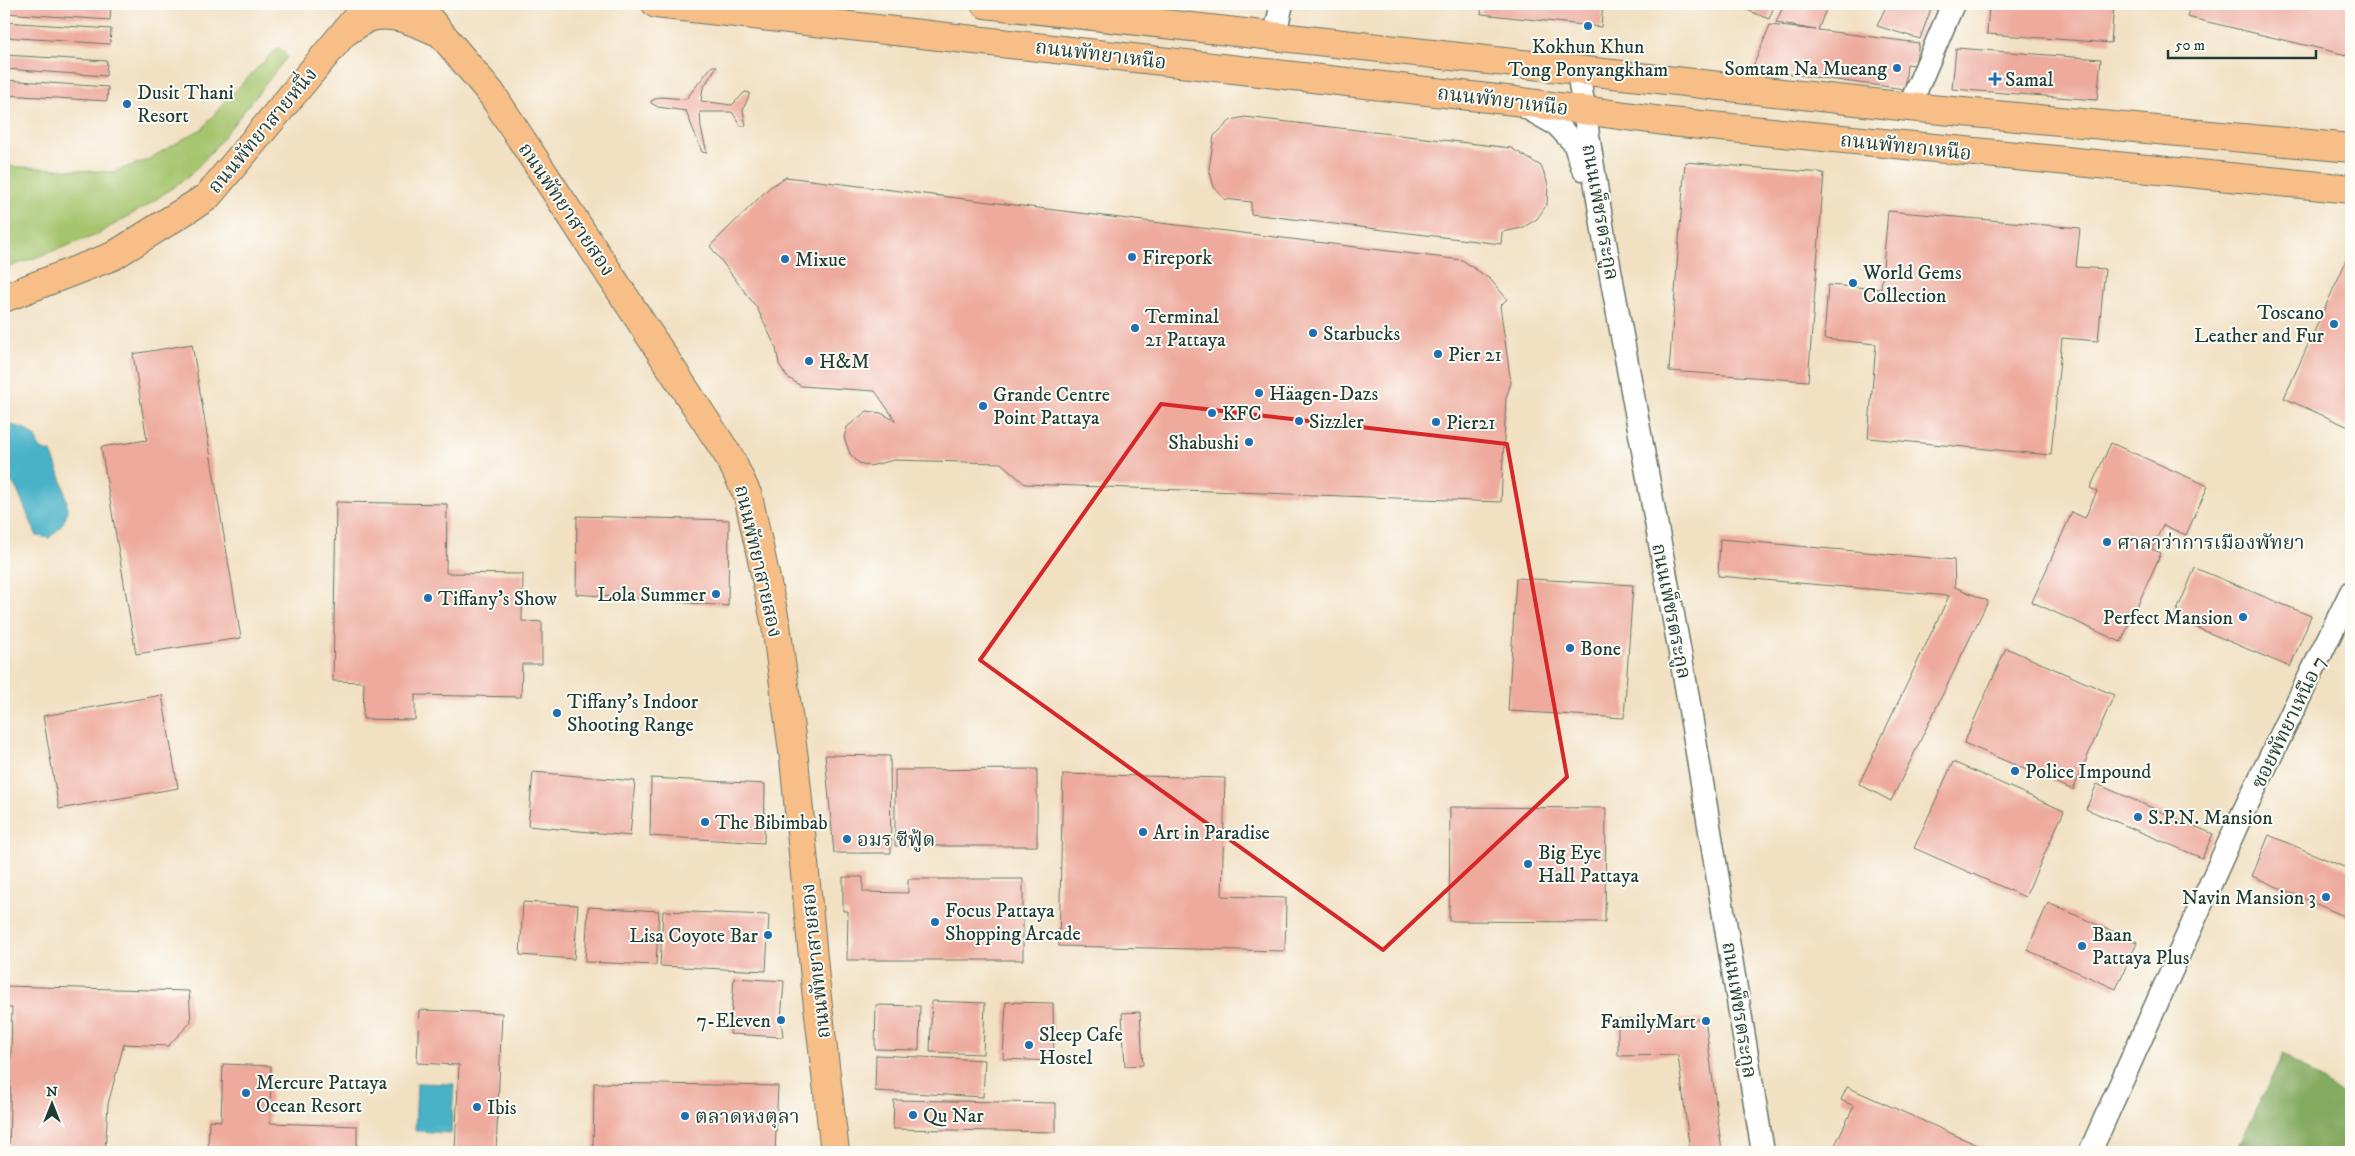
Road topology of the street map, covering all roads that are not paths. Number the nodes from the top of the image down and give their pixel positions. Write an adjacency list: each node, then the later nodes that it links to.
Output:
1 (368, 4): 8 (main road, ถนนพัทยาสายหนึ่ง)
2 (423, 4): 7 (main road, ถนนพัทยาสายสอง)
3 (656, 4): 11 (main road, ถนนพัทยาเหนือ)
4 (985, 4): 9 (main road, ถนนพัทยาเหนือ)
5 (1282, 4): 9 (street)
6 (1953, 4): 12 (street)
7 (442, 34): 8 (main road); 19 (main road, ถนนพัทยาสายสอง)
8 (340, 35): 17 (main road, ถนนพัทยาสายหนึ่ง)
9 (1274, 37): 10 (main road, ถนนพัทยาเหนือ)
10 (1578, 71): 12 (main road, ถนนพัทยาเหนือ); 13 (street, ถนนเพ็ชรตระกูล)
11 (1515, 101): 13 (main road, ถนนพัทยาเหนือ); 16 (street)
12 (1909, 107): 14 (main road, ถนนพัทยาเหนือ)
13 (1584, 110): 15 (main road, ถนนพัทยาเหนือ); 16 (street, ถนนเพ็ชรตระกูล)
14 (2351, 148)
15 (2351, 189)
16 (1604, 237): 20 (street, ถนนเพ็ชรตระกูล)
17 (4, 298)
18 (2351, 592): 21 (street, ซอยพัทยาเหนือ 7)
19 (835, 1152)
20 (1763, 1152)
21 (2090, 1152)

